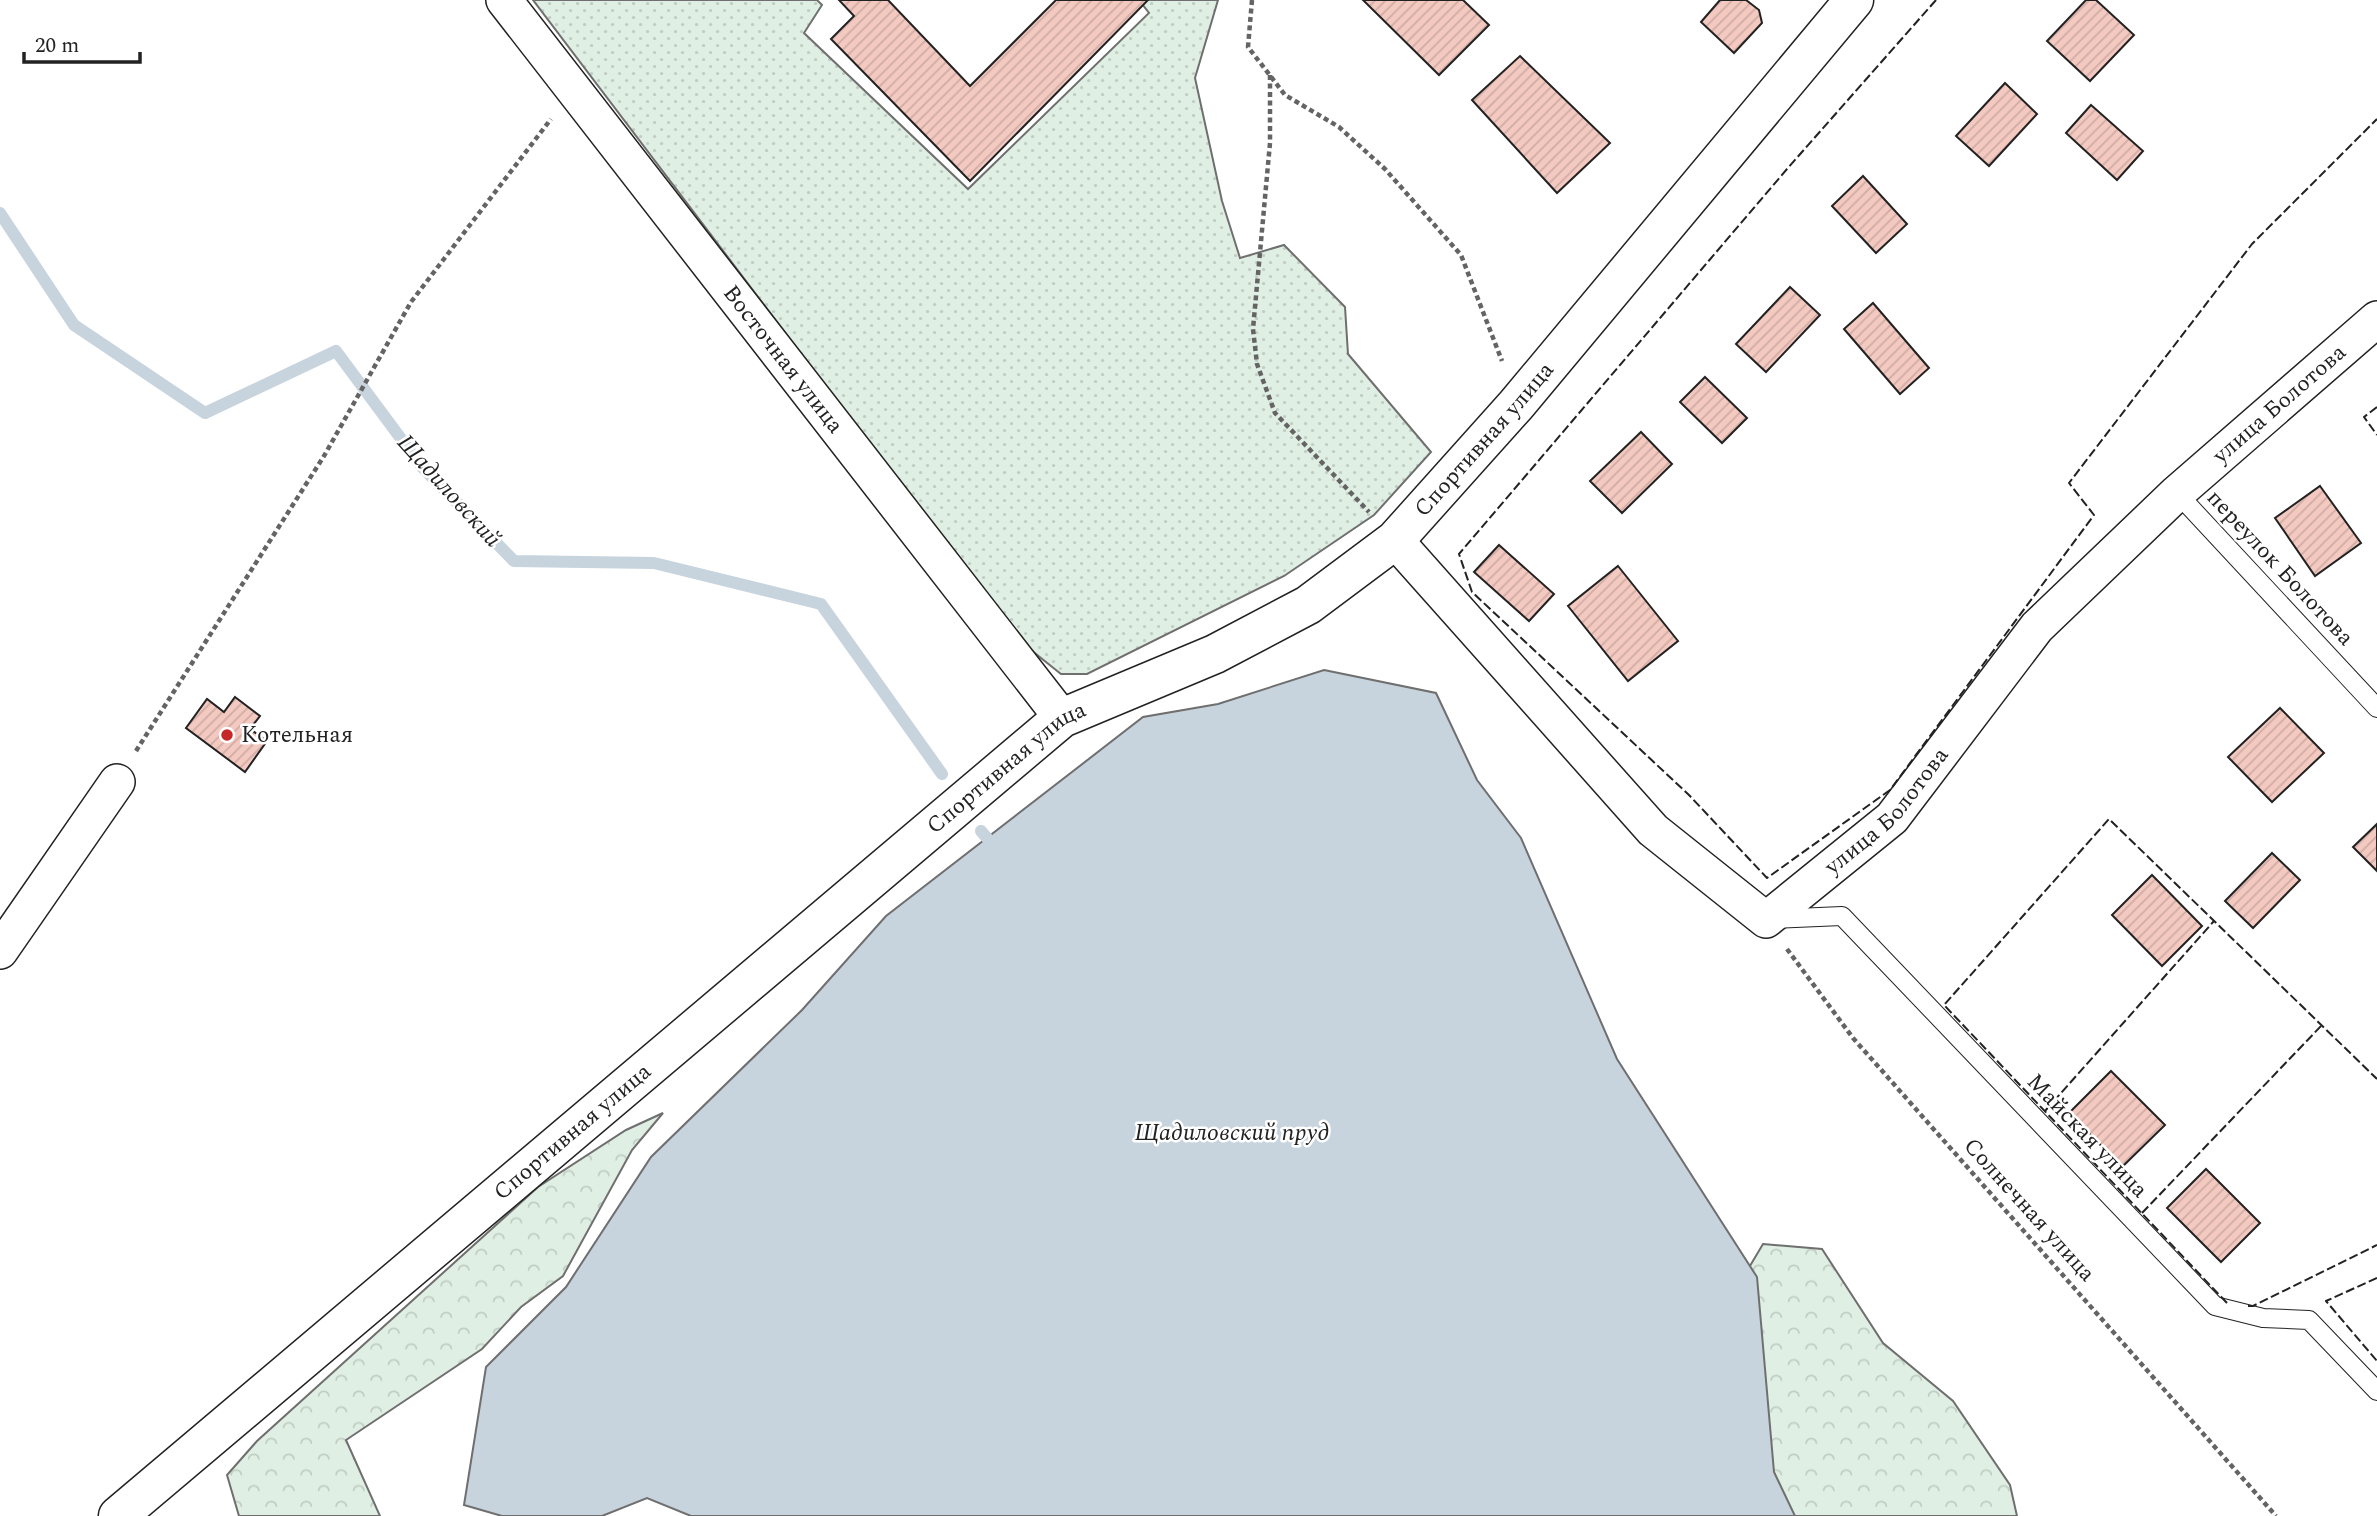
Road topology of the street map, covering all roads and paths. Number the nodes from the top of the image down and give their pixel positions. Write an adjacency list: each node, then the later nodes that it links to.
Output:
1 (503, 0): 5 (street, Восточная улица)
2 (1252, 0): 4 (path)
3 (1841, 4): 7 (street, Спортивная улица)
4 (1270, 75): 7 (path); 9 (path)
5 (572, 91): 11 (street, Восточная улица); 12 (path)
6 (2377, 319): 8 (street, улица Болотова)
7 (1516, 405): 9 (street, Спортивная улица)
8 (2177, 493): 10 (lane, переулок Болотова); 13 (street, улица Болотова)
9 (1395, 540): 11 (street, Спортивная улица); 13 (street)
10 (2377, 708)
11 (1062, 718): 17 (street, Спортивная улица)
12 (117, 782): 14 (street)
13 (1766, 920): 15 (lane, Майская улица); 16 (path, Солнечная улица)
14 (0, 951)
15 (2377, 1391)
16 (2273, 1515)
17 (118, 1516)

